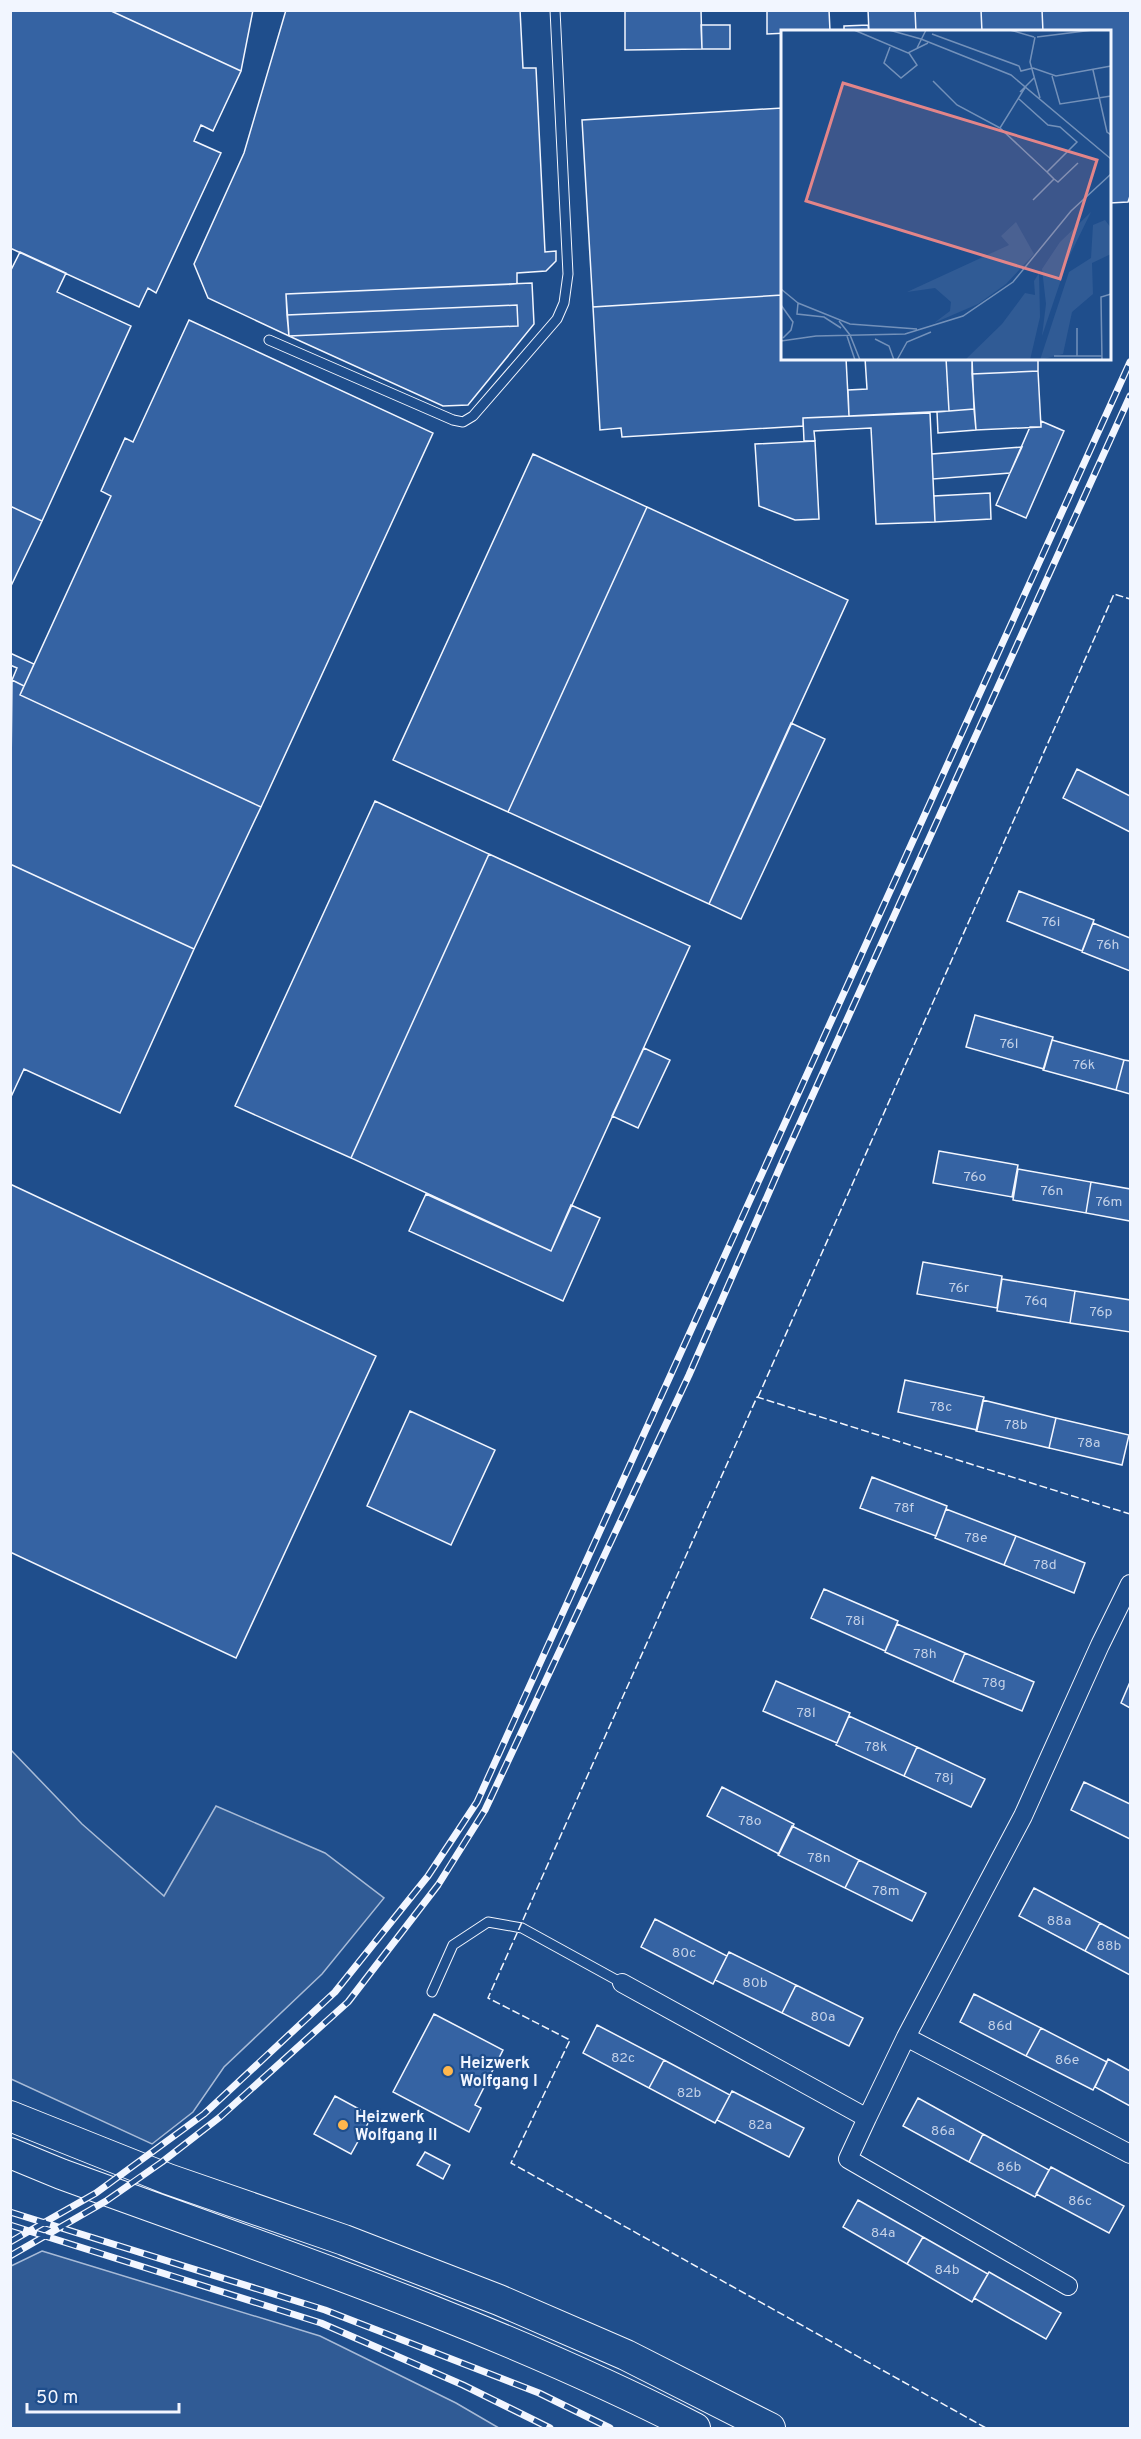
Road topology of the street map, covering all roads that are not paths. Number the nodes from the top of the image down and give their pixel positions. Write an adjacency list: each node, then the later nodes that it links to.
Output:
1 (555, 10): 2 (lane)
2 (269, 340)
3 (1131, 1584): 6 (street)
4 (622, 1983): 5 (lane); 8 (street)
5 (432, 1992)
6 (906, 2037): 8 (street); 10 (street)
7 (10, 2116): 13 (highway)
8 (867, 2118): 11 (street)
9 (10, 2153): 12 (highway)
10 (1131, 2154)
11 (1068, 2286)
12 (695, 2428)
13 (770, 2428)

